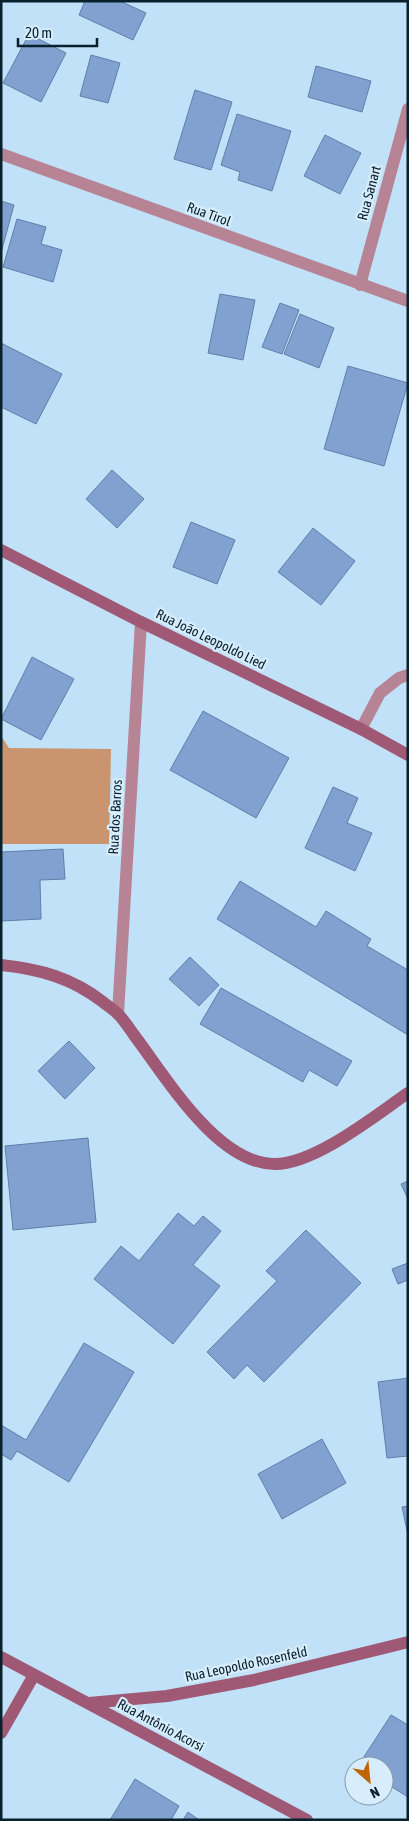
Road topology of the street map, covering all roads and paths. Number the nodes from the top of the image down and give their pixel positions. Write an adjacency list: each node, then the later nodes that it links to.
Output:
1 (408, 109): 3 (street, Rua Sanart)
2 (1, 154): 3 (street, Rua Tirol)
3 (360, 285): 4 (street, Rua Tirol)
4 (408, 301)
5 (1, 550): 6 (street, Rua João Leopoldo Lied)
6 (141, 622): 8 (street, Rua João Leopoldo Lied); 11 (street, Rua dos Barros)
7 (408, 674): 8 (street)
8 (361, 729): 9 (street, Rua João Leopoldo Lied)
9 (408, 755)
10 (1, 965): 11 (street)
11 (118, 1014): 12 (street)
12 (408, 1092)
13 (408, 1642): 16 (street, Rua Leopoldo Rosenfeld)
14 (1, 1657): 15 (street, Rua Antônio Acorsi)
15 (34, 1675): 16 (street, Rua Antônio Acorsi); 17 (street)
16 (88, 1703): 18 (street, Rua Antônio Acorsi)
17 (1, 1733)
18 (306, 1820)

